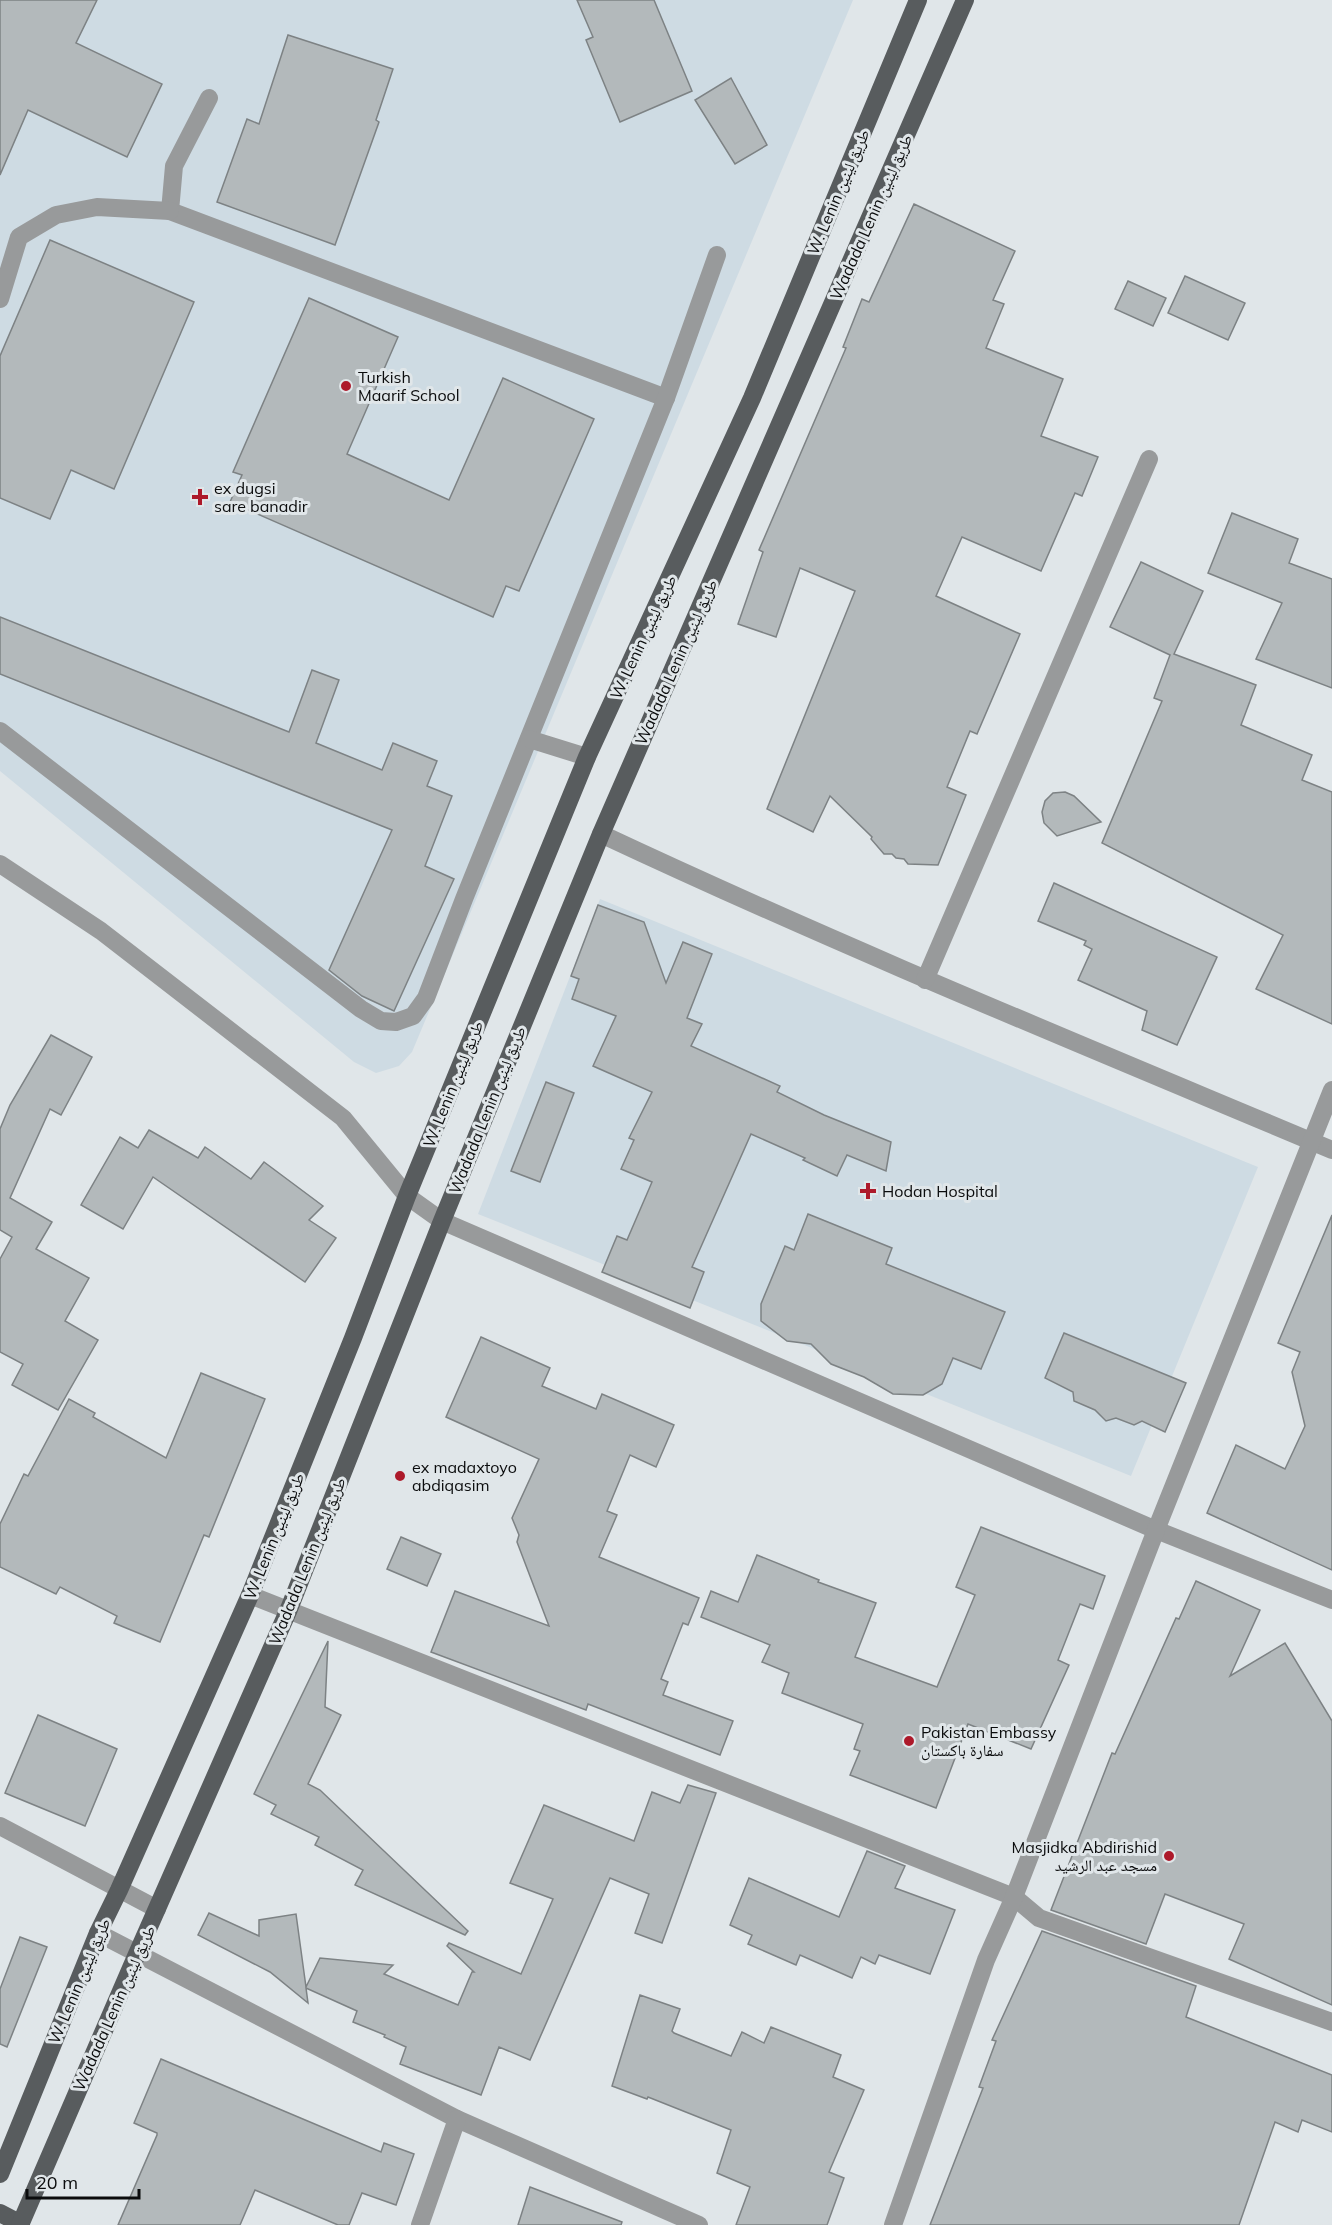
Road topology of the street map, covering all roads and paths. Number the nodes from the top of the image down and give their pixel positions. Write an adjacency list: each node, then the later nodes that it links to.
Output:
1 (918, 0): 11 (main road, W. Lenin طريق لينين)
2 (965, 0): 12 (main road, Wadada Lenin طريق لينين)
3 (209, 99): 4 (street)
4 (170, 211): 6 (street); 7 (street)
5 (717, 255): 7 (street)
6 (0, 299)
7 (666, 398): 10 (street)
8 (1149, 459): 14 (street)
9 (0, 731): 10 (street)
10 (529, 739): 11 (street)
11 (587, 757): 18 (main road, W. Lenin طريق لينين)
12 (601, 834): 14 (street); 19 (main road, Wadada Lenin طريق لينين)
13 (0, 864): 18 (street)
14 (925, 980): 16 (street)
15 (1332, 1090): 16 (street)
16 (1312, 1142): 17 (street); 20 (street)
17 (1332, 1150)
18 (407, 1196): 19 (street); 21 (main road, W. Lenin طريق لينين)
19 (442, 1221): 20 (street); 23 (main road, Wadada Lenin طريق لينين)
20 (1156, 1530): 22 (street); 26 (street)
21 (250, 1595): 23 (street); 25 (main road, W. Lenin طريق لينين)
22 (1332, 1600)
23 (289, 1609): 26 (street); 27 (main road, Wadada Lenin طريق لينين)
24 (0, 1826): 25 (street)
25 (119, 1890): 27 (street); 28 (main road, W. Lenin طريق لينين)
26 (1014, 1897): 30 (street); 38 (street)
27 (157, 1909): 29 (main road, Wadada Lenin طريق لينين)
28 (98, 1933): 29 (street); 32 (main road, W. Lenin طريق لينين)
29 (137, 1954): 31 (street); 35 (main road, Wadada Lenin طريق لينين)
30 (1332, 2022)
31 (458, 2119): 34 (street); 36 (street)
32 (0, 2174)
33 (0, 2213): 35 (main road)
34 (669, 2220): 37 (street)
35 (20, 2224)
36 (420, 2225)
37 (699, 2225)
38 (893, 2225)

